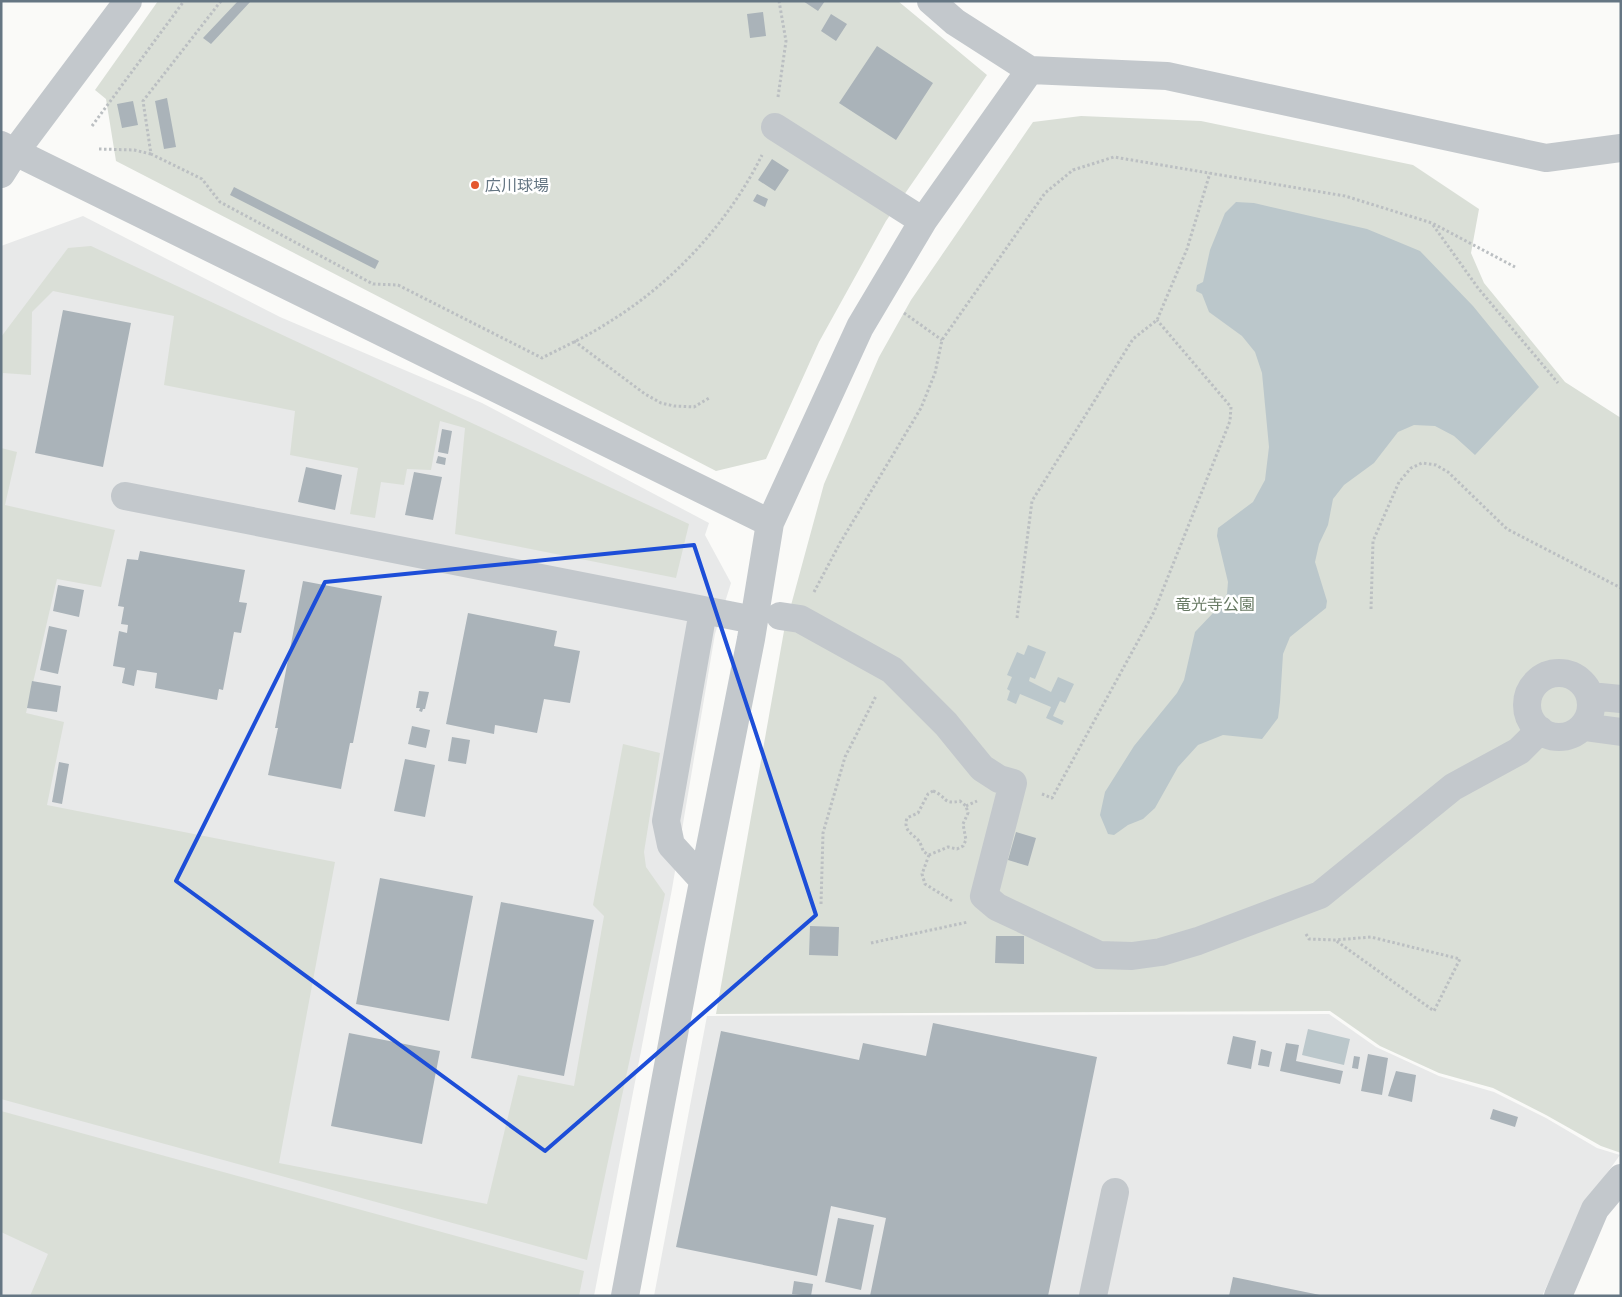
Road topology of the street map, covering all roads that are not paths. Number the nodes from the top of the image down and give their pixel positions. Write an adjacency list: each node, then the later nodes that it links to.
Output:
1 (128, 1): 6 (street)
2 (931, 1): 3 (street)
3 (1030, 70): 5 (street); 7 (street)
4 (775, 127): 7 (street)
5 (1621, 148)
6 (6, 157): 9 (street)
7 (923, 221): 9 (street)
8 (125, 496): 10 (street)
9 (770, 523): 11 (street)
10 (703, 611): 11 (street); 17 (street)
11 (778, 618): 15 (street); 17 (street)
12 (1590, 696): 13 (street); 14 (street); 15 (street)
13 (1621, 699)
14 (1584, 727): 15 (street); 16 (street)
15 (1540, 730)
16 (1621, 732)
17 (703, 880): 20 (street)
18 (1621, 1178): 22 (street)
19 (1115, 1192): 21 (street)
20 (625, 1296)
21 (1093, 1296)
22 (1558, 1296)

